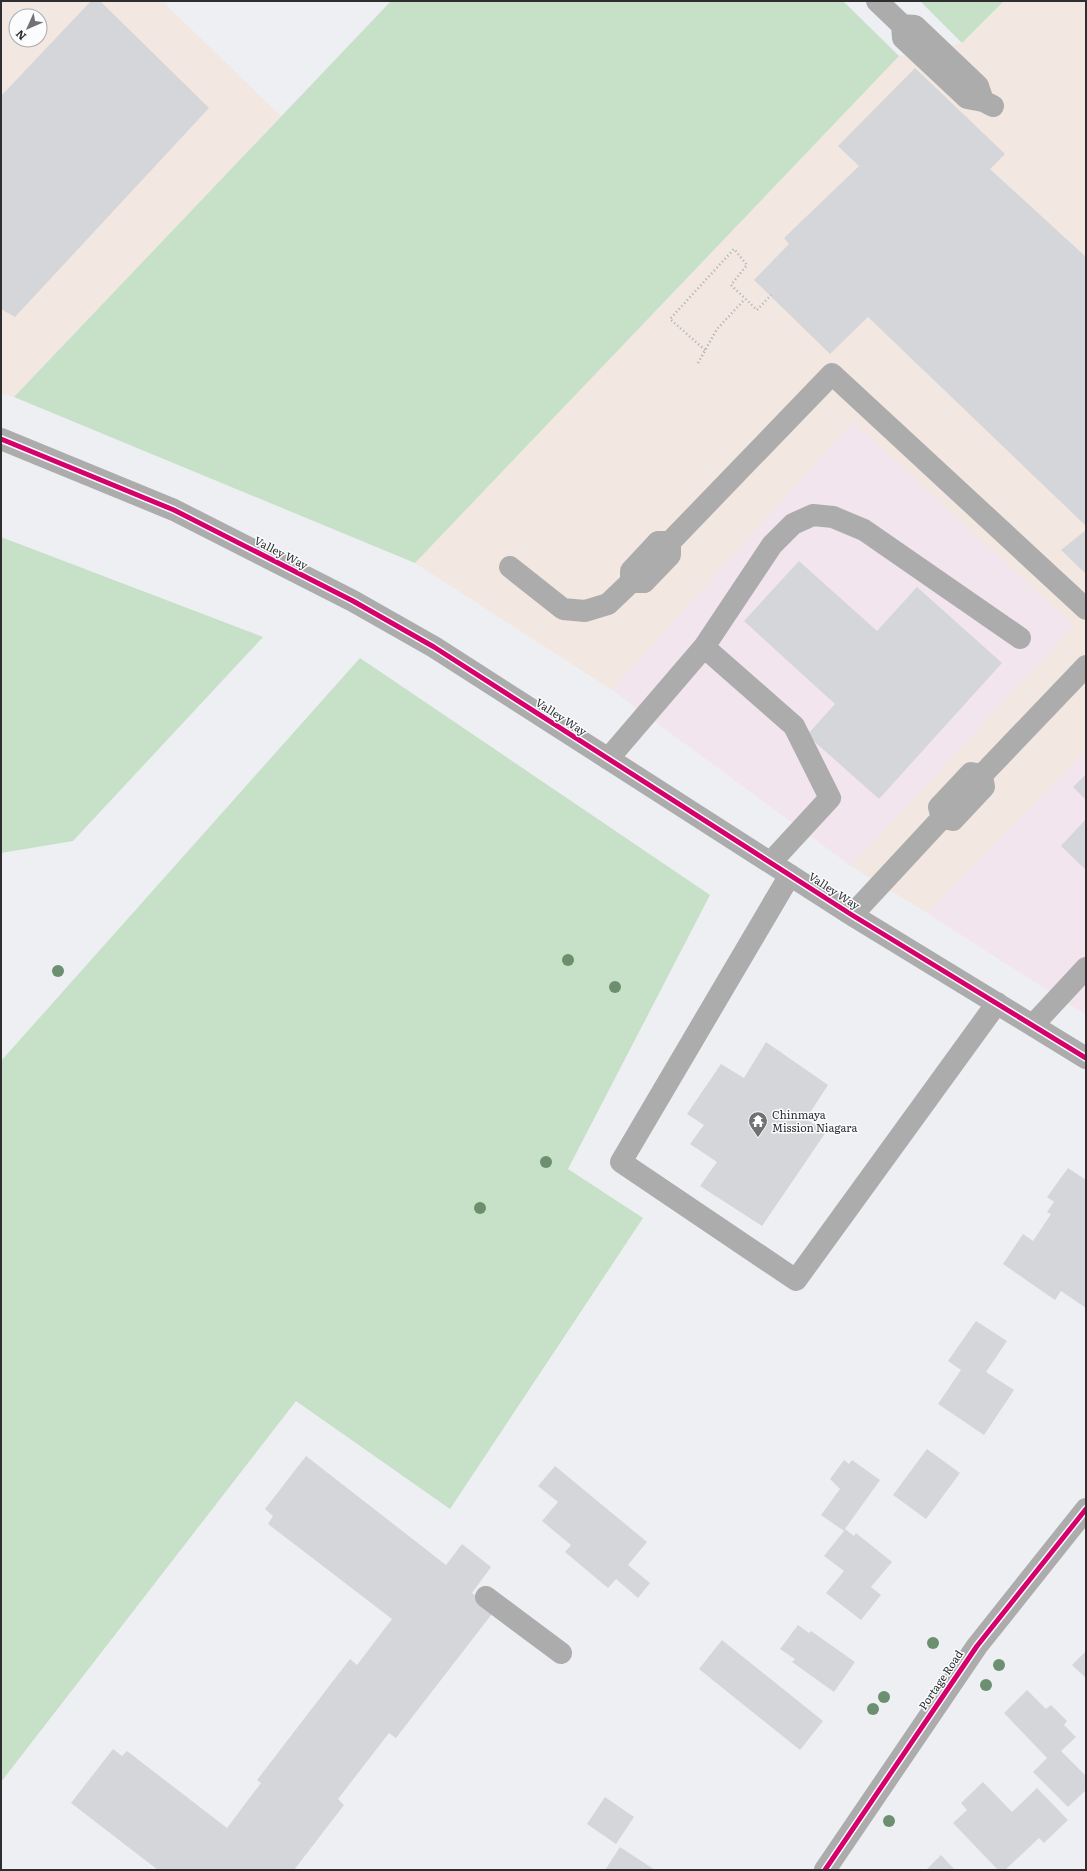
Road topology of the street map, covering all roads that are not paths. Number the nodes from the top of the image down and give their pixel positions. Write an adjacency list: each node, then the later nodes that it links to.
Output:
1 (877, 1): 2 (street)
2 (989, 104)
3 (1, 439): 9 (street, Valley Way)
4 (510, 567): 5 (street)
5 (1086, 609)
6 (1020, 638): 7 (street)
7 (704, 647): 9 (street); 10 (street)
8 (1086, 666): 12 (street)
9 (608, 759): 10 (street, Valley Way)
10 (771, 862): 11 (street, Valley Way)
11 (790, 875): 12 (street, Valley Way); 14 (street)
12 (852, 915): 14 (street, Valley Way)
13 (1086, 968): 15 (street)
14 (997, 1003): 15 (street, Valley Way)
15 (1033, 1025): 16 (street, Valley Way)
16 (1086, 1058)
17 (1083, 1519): 20 (street, Portage Road)
18 (486, 1597): 19 (street)
19 (561, 1653)
20 (825, 1870)

